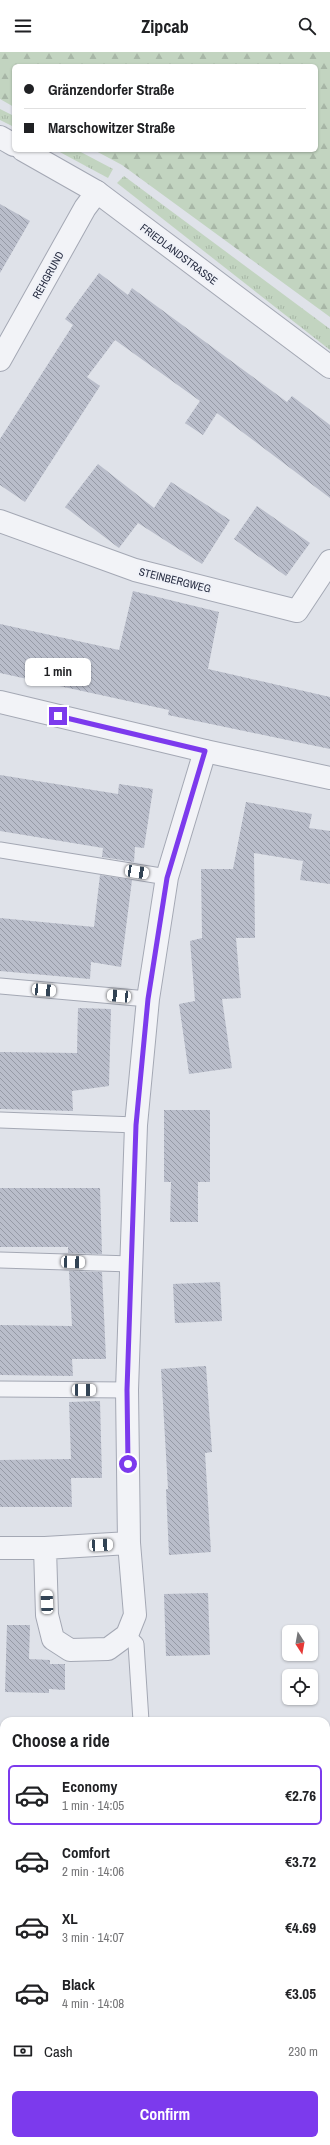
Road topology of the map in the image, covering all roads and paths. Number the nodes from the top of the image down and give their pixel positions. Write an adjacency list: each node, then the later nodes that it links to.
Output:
1 (0, 137): 2 (street)
2 (12, 144)
3 (27, 152): 4 (street, FRIEDLANDSTRASSE)
4 (97, 192): 5 (street, REHGRUND); 6 (street, FRIEDLANDSTRASSE)
5 (0, 360)
6 (330, 367)
7 (0, 521): 8 (street, STEINBERGWEG)
8 (330, 561)
9 (0, 702): 10 (street)
10 (205, 751): 11 (street); 13 (street)
11 (330, 778)
12 (0, 850): 13 (lane)
13 (167, 878): 15 (street)
14 (0, 986): 15 (lane)
15 (148, 999): 17 (street)
16 (0, 1120): 17 (lane)
17 (136, 1125): 19 (street)
18 (0, 1260): 19 (lane)
19 (132, 1264): 21 (street)
20 (0, 1389): 21 (lane)
21 (127, 1390): 22 (street)
22 (129, 1543): 24 (street); 25 (street)
23 (0, 1548): 24 (street)
24 (45, 1548): 25 (street)
25 (127, 1634): 26 (lane)
26 (141, 1717)

